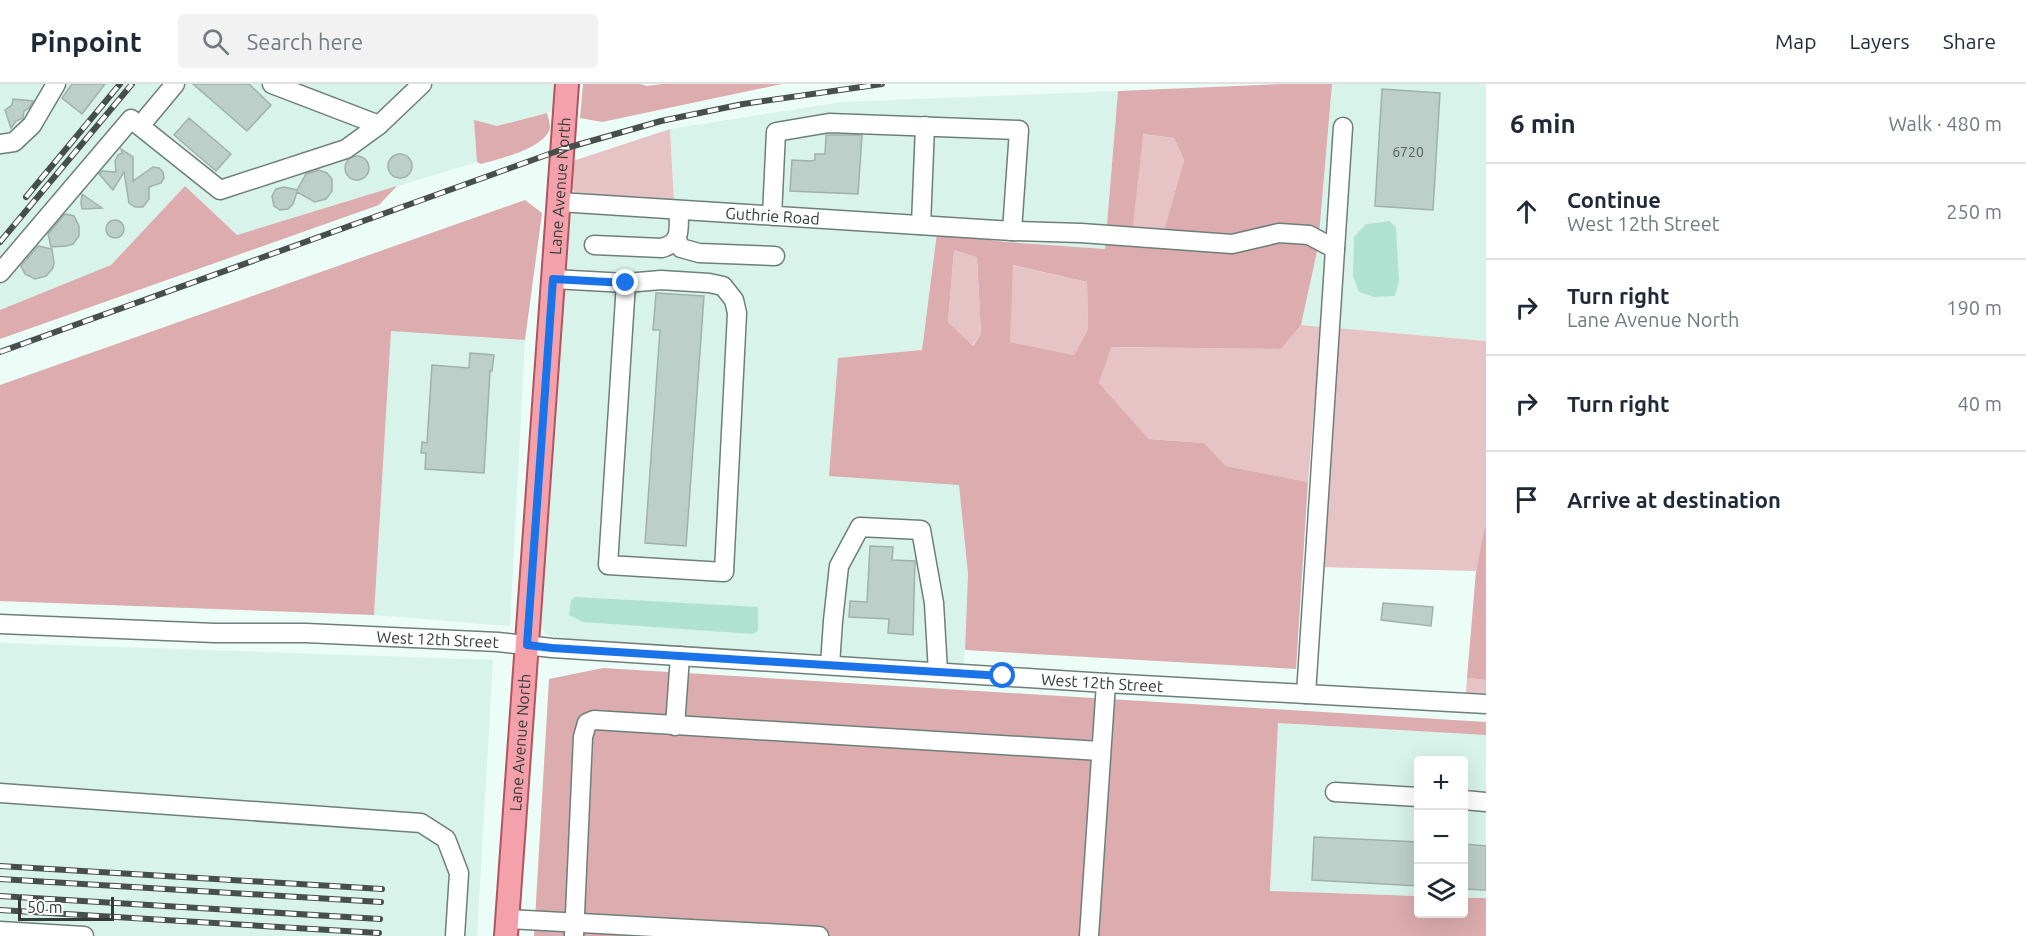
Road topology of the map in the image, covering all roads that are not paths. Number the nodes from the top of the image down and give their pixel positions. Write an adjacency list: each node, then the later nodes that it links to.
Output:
1 (56, 84): 10 (street)
2 (175, 84): 7 (street)
3 (272, 84): 6 (street)
4 (422, 84): 6 (street)
5 (567, 84): 11 (main road, Lane Avenue North)
6 (379, 125): 7 (street)
7 (140, 126): 20 (street)
8 (925, 126): 13 (street); 14 (street); 15 (street)
9 (1343, 127): 18 (street)
10 (0, 144)
11 (559, 202): 12 (street, Guthrie Road); 21 (main road, Lane Avenue North)
12 (679, 210): 13 (street, Guthrie Road); 16 (street)
13 (772, 216): 14 (street, Guthrie Road)
14 (921, 225): 15 (street, Guthrie Road)
15 (1012, 231): 18 (street, Guthrie Road)
16 (677, 240): 17 (street); 19 (street)
17 (594, 245)
18 (1335, 249): 29 (street)
19 (776, 256)
20 (0, 273)
21 (553, 279): 22 (street); 24 (main road, Lane Avenue North)
22 (626, 283): 22 (street)
23 (0, 624): 24 (street, West 12th Street)
24 (527, 645): 25 (street, West 12th Street); 38 (main road, Lane Avenue North)
25 (680, 656): 26 (street, West 12th Street); 31 (street)
26 (830, 665): 27 (street, West 12th Street); 27 (street)
27 (938, 672): 28 (street, West 12th Street)
28 (1106, 683): 29 (street, West 12th Street); 32 (street)
29 (1306, 694): 30 (street, West 12th Street)
30 (1486, 704)
31 (675, 726): 32 (street); 39 (street)
32 (1100, 751): 44 (street)
33 (1335, 792): 35 (street)
34 (0, 793): 42 (street)
35 (1414, 797)
36 (1468, 800): 37 (street)
37 (1486, 802)
38 (507, 928): 39 (street)
39 (575, 930): 43 (street)
40 (0, 931): 41 (street)
41 (84, 936)
42 (455, 936)
43 (819, 936)
44 (1089, 936)

